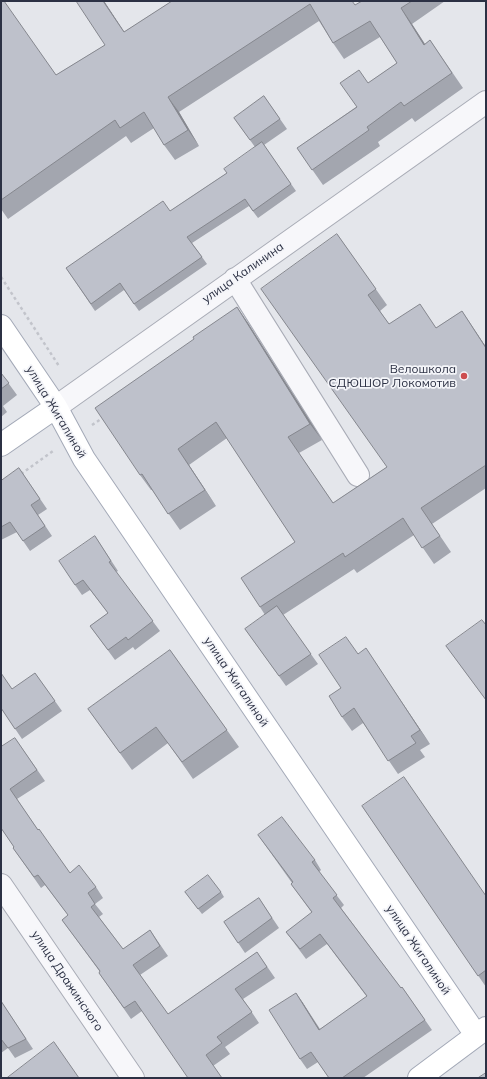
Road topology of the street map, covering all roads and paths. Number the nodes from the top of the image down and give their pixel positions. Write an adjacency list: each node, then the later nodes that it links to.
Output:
1 (486, 102): 3 (street, улица Калинина)
2 (1, 277): 5 (path)
3 (235, 279): 6 (street, улица Калинина); 12 (street)
4 (1, 326): 6 (main road, улица Жигалиной)
5 (60, 366)
6 (56, 407): 9 (main road, улица Калинина); 14 (main road, улица Жигалиной)
7 (109, 413): 8 (path)
8 (90, 427)
9 (1, 445)
10 (53, 451): 11 (path)
11 (20, 474)
12 (358, 475)
13 (1, 885): 15 (street, улица Дражинского)
14 (481, 1032): 16 (main road)
15 (134, 1078)
16 (419, 1078)

